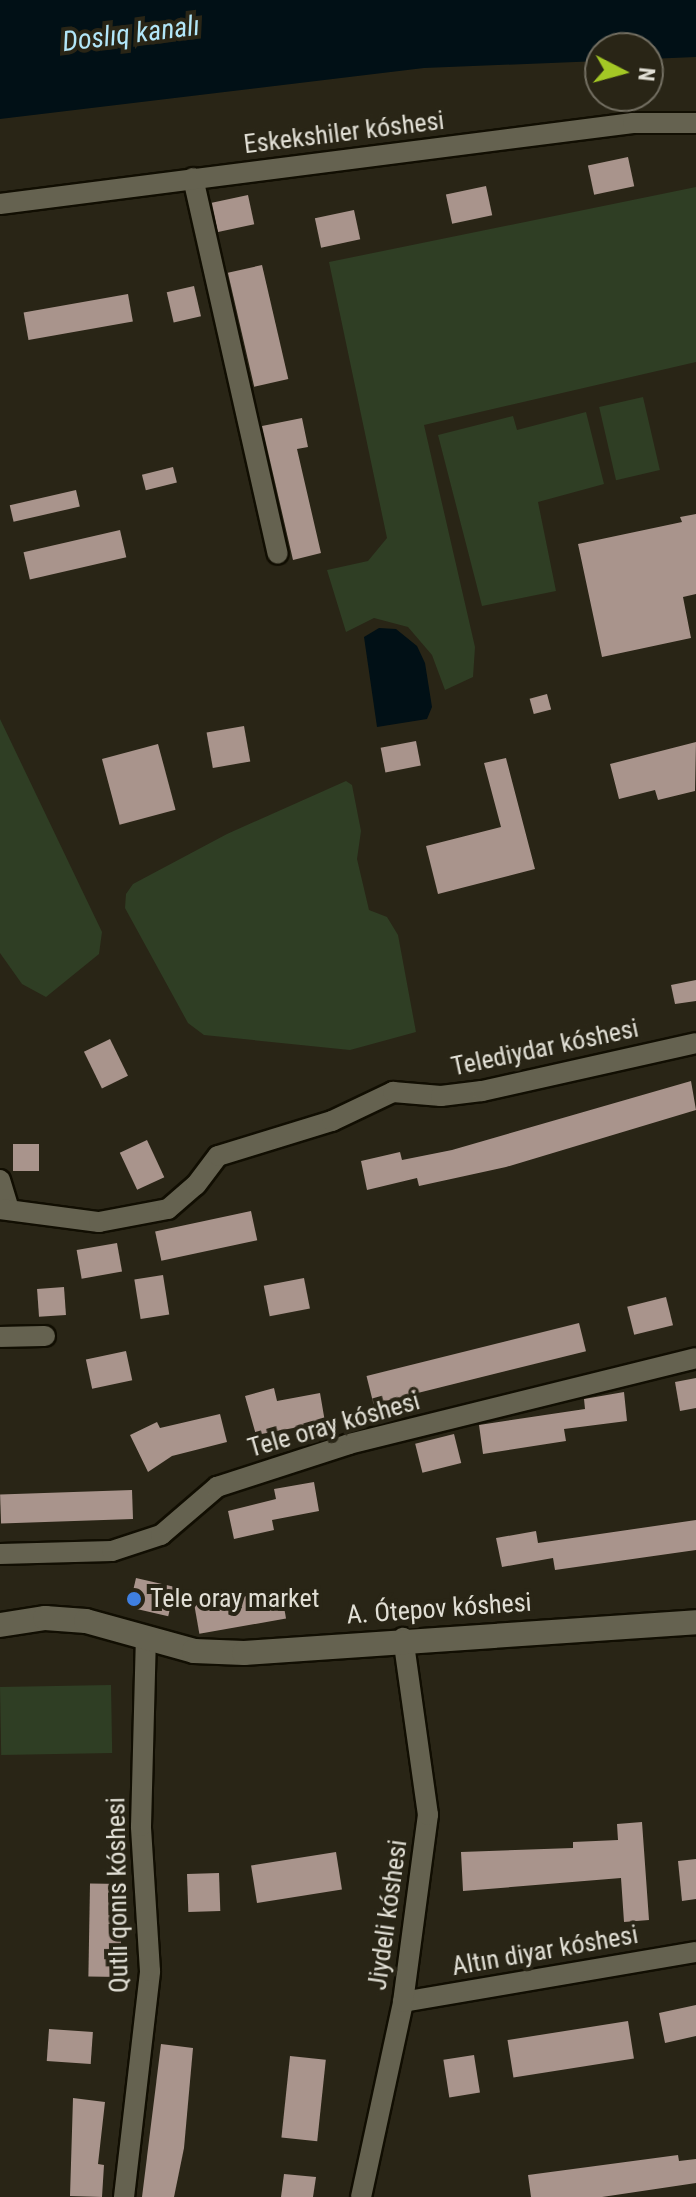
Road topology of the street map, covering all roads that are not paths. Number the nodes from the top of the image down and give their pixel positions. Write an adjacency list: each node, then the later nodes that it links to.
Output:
1 (696, 123): 2 (street, Eskekshiler kóshesi)
2 (193, 178): 3 (street, Eskekshiler kóshesi); 4 (street)
3 (0, 204)
4 (278, 554)
5 (696, 1043): 7 (street, Telediydar kóshesi)
6 (0, 1180): 7 (street)
7 (5, 1209)
8 (45, 1336): 9 (street)
9 (0, 1337)
10 (696, 1358): 11 (street, Tele oray kóshesi)
11 (0, 1554)
12 (696, 1622): 15 (street, A. Ótepov kóshesi)
13 (0, 1625): 14 (street, A. Ótepov kóshesi)
14 (146, 1638): 15 (street, A. Ótepov kóshesi); 18 (street, Qutlı qonıs kóshesi)
15 (403, 1638): 17 (street, Jiydeli kóshesi)
16 (696, 1952): 17 (street, Altın diyar kóshesi)
17 (403, 2002): 19 (street, Jiydeli kóshesi)
18 (124, 2197)
19 (361, 2197)

